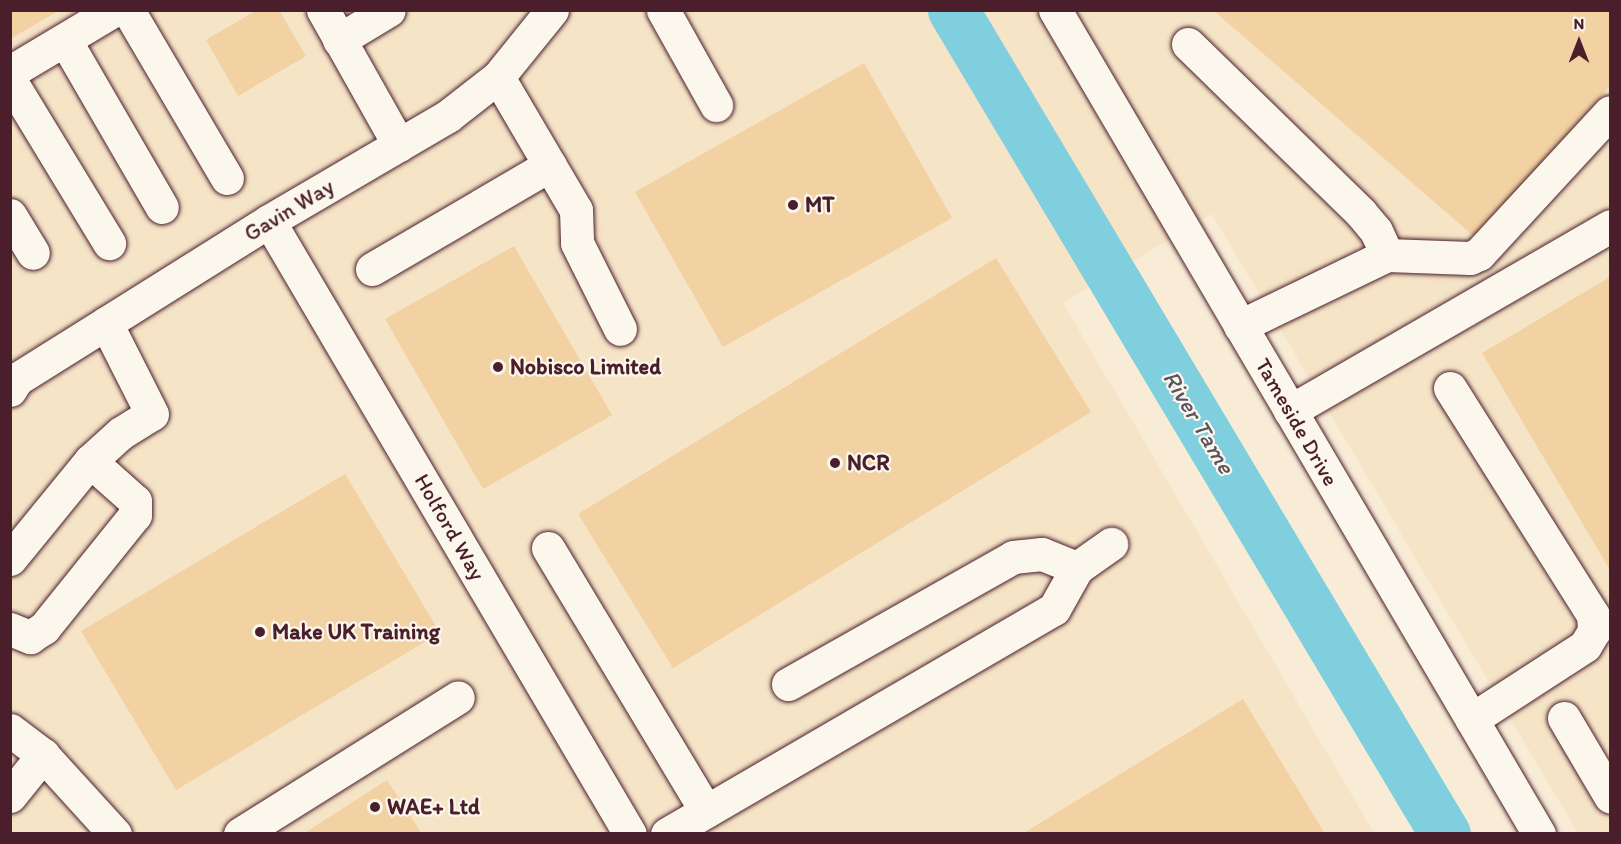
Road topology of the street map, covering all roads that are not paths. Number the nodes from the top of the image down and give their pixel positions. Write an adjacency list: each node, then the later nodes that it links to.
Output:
1 (114, 10): 8 (street)
2 (128, 10): 17 (street)
3 (323, 10): 9 (street)
4 (389, 10): 9 (street)
5 (552, 10): 11 (street, Gavin Way)
6 (663, 10): 13 (street)
7 (1055, 10): 27 (street, Tameside Drive)
8 (64, 40): 12 (street); 18 (street)
9 (339, 40): 15 (street)
10 (1188, 44): 24 (street)
11 (498, 77): 15 (street, Gavin Way); 16 (street)
12 (14, 94): 22 (street)
13 (717, 105)
14 (1611, 112): 24 (street)
15 (399, 145): 20 (street, Gavin Way)
16 (550, 165): 25 (street); 28 (street)
17 (227, 178)
18 (162, 207)
19 (10, 215): 23 (street)
20 (269, 221): 26 (street, Gavin Way); 49 (street, Holford Way)
21 (1611, 226): 31 (street)
22 (109, 243)
23 (33, 253)
24 (1387, 255): 27 (street)
25 (372, 269)
26 (106, 323): 29 (street, Gavin Way); 32 (street)
27 (1240, 326): 31 (street, Tameside Drive)
28 (620, 329)
29 (13, 379)
30 (1450, 388): 41 (street)
31 (1290, 411): 41 (street, Tameside Drive)
32 (90, 461): 35 (street); 37 (street)
33 (1111, 544): 36 (street)
34 (548, 548): 46 (street)
35 (10, 558)
36 (1077, 568): 38 (street); 46 (street)
37 (10, 629)
38 (788, 684)
39 (458, 697): 48 (street)
40 (1564, 718): 45 (street)
41 (1472, 719): 51 (street, Tameside Drive)
42 (10, 730): 43 (street)
43 (43, 755): 44 (street); 47 (street)
44 (10, 796)
45 (1611, 796)
46 (706, 811): 50 (street)
47 (115, 834)
48 (240, 834)
49 (630, 834)
50 (667, 834)
51 (1539, 834)

